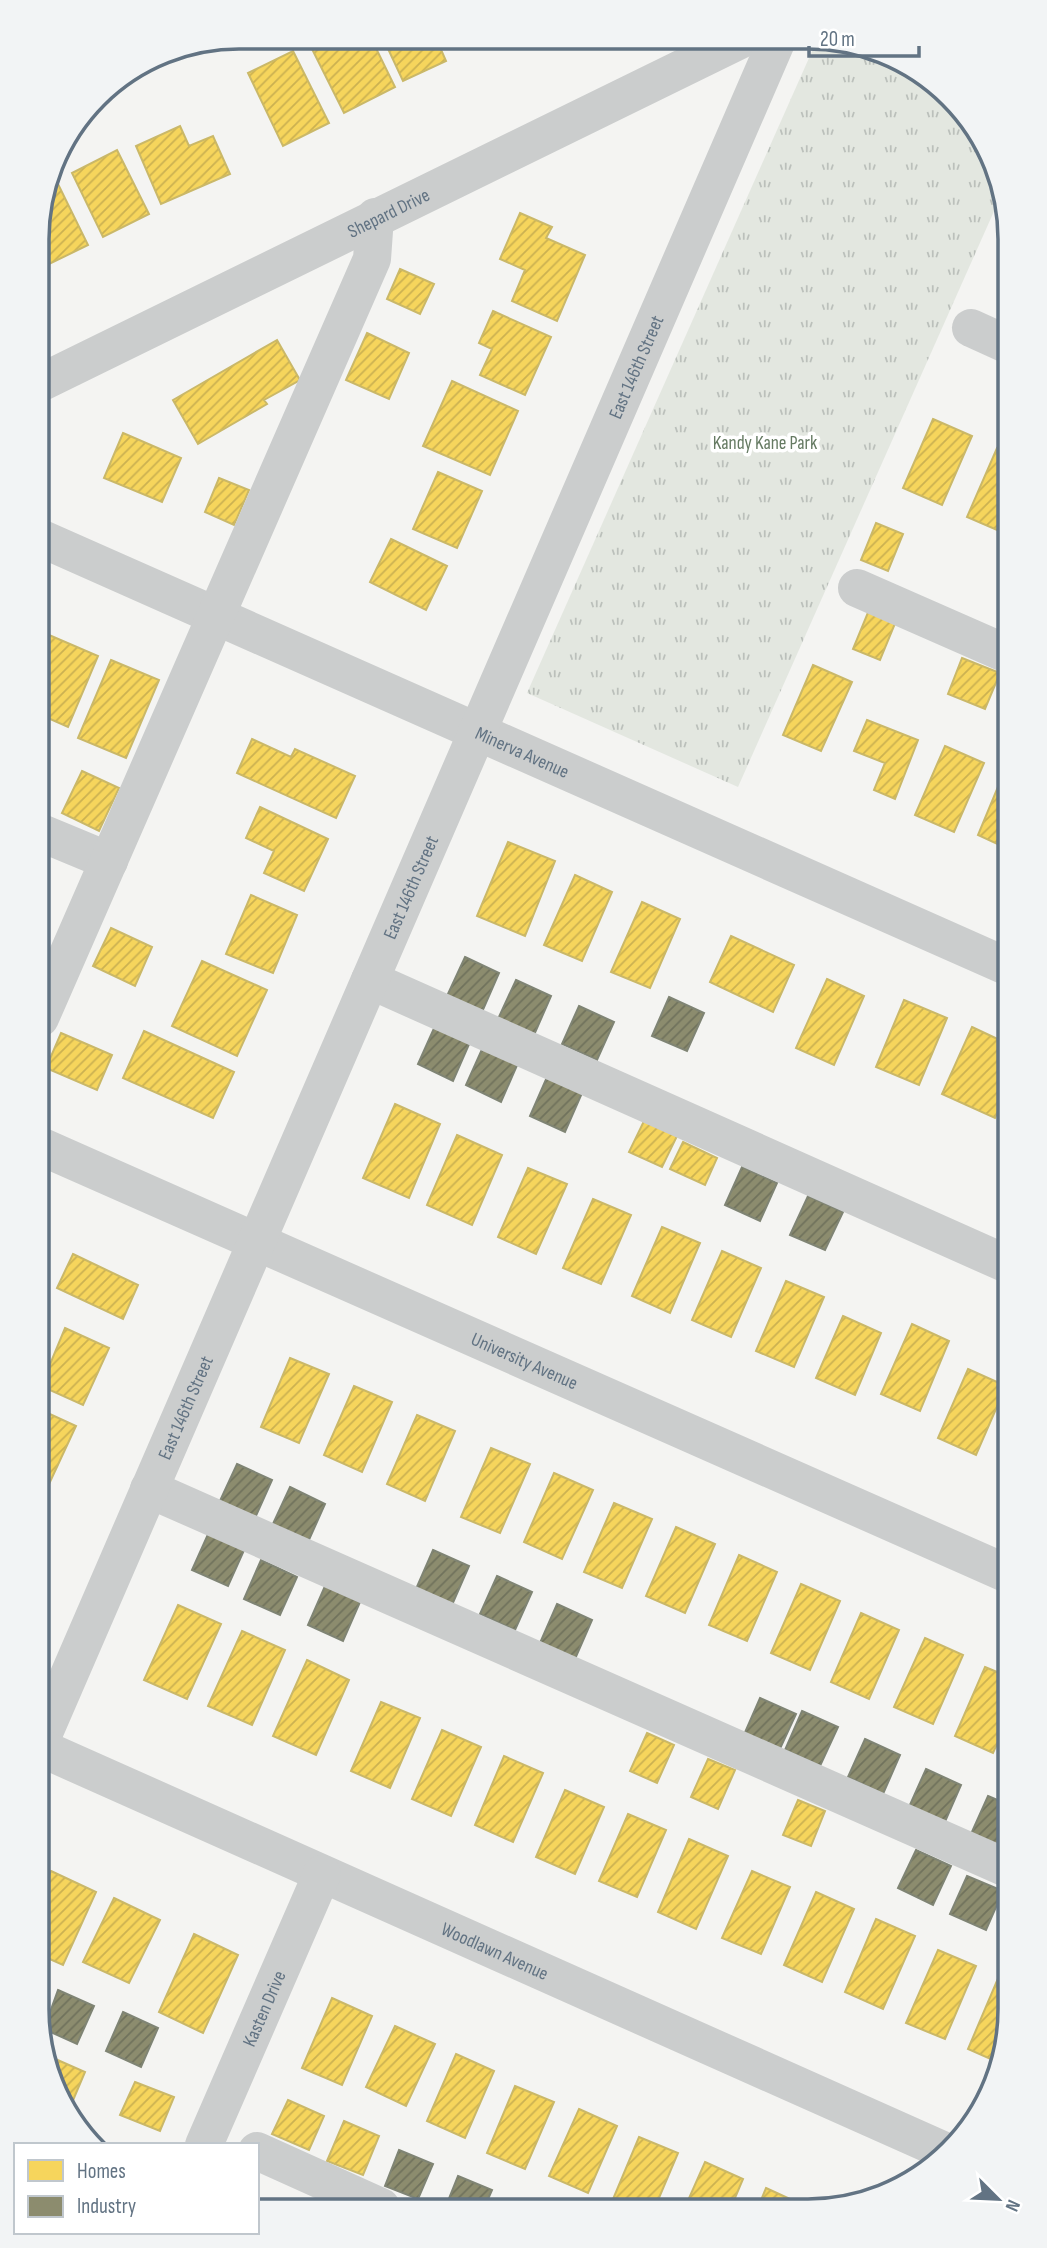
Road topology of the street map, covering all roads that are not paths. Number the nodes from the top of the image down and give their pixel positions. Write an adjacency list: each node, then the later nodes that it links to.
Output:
1 (721, 49): 3 (street, Shepard Drive)
2 (773, 49): 9 (street, East 146th Street)
3 (375, 217): 4 (street, Shepard Drive); 7 (street)
4 (49, 379)
5 (49, 542): 7 (street, Minerva Avenue)
6 (856, 588): 8 (street)
7 (215, 617): 9 (street, Minerva Avenue); 11 (street)
8 (998, 650)
9 (477, 733): 12 (street, Minerva Avenue); 13 (street, East 146th Street)
10 (49, 836): 11 (street)
11 (109, 861): 14 (street)
12 (998, 962)
13 (370, 980): 16 (street, East 146th Street); 17 (street)
14 (49, 998)
15 (49, 1150): 16 (street, University Avenue)
16 (256, 1242): 18 (street, East 146th Street); 19 (street, University Avenue)
17 (998, 1260)
18 (149, 1489): 20 (street, East 146th Street); 22 (street)
19 (998, 1570)
20 (49, 1721)
21 (49, 1752): 23 (street, Woodlawn Avenue)
22 (998, 1864)
23 (322, 1874): 24 (street, Kasten Drive); 25 (street, Woodlawn Avenue)
24 (220, 2140)
25 (937, 2148)
26 (259, 2152): 27 (street)
27 (363, 2199)

